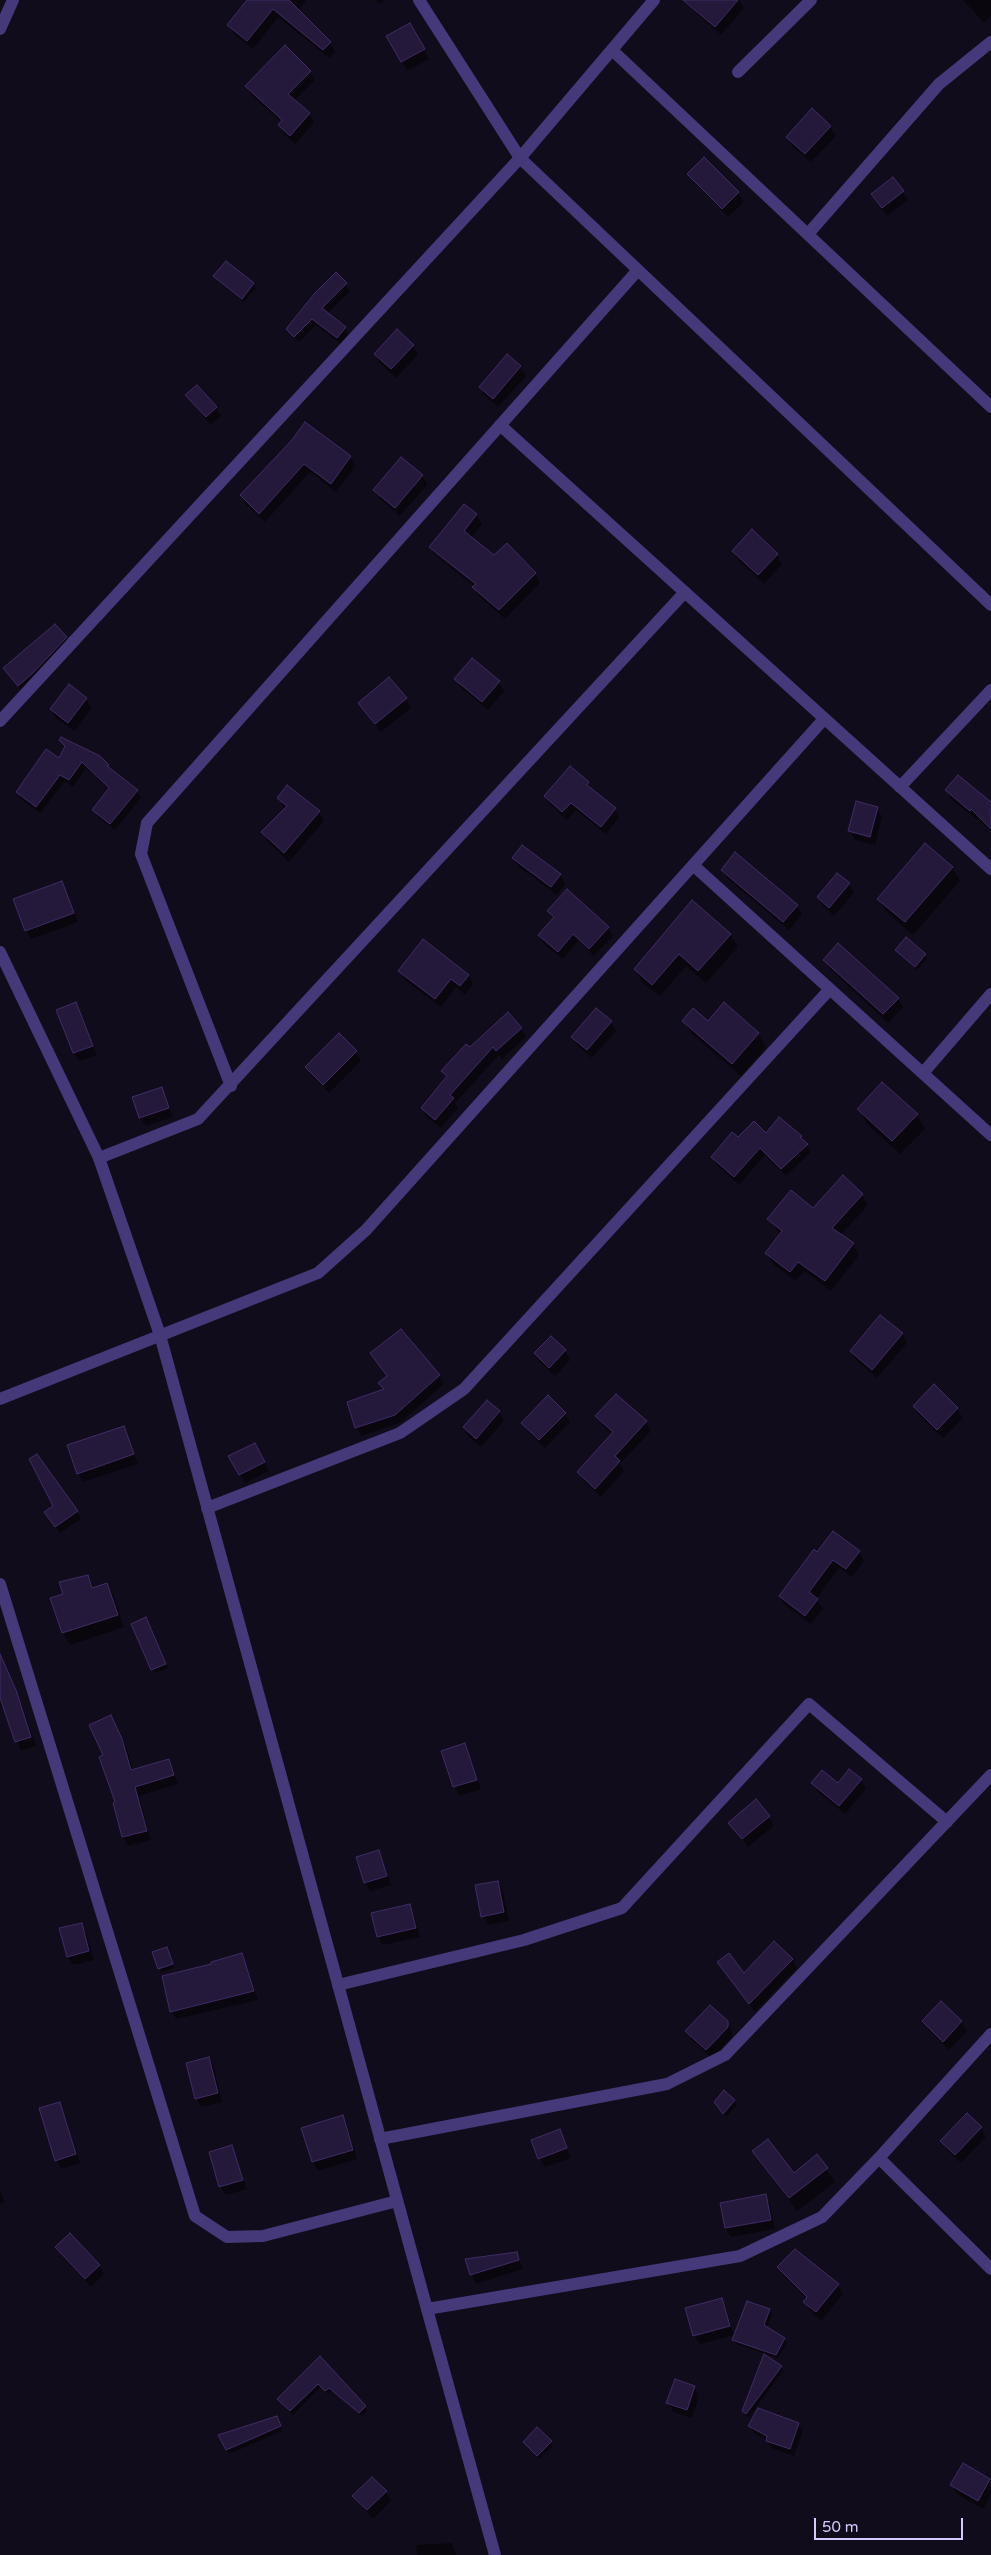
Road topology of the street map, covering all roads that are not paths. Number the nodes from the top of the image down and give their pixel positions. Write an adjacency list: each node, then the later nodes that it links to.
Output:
1 (13, 0): 5 (street)
2 (419, 0): 9 (street)
3 (654, 0): 7 (street)
4 (810, 0): 8 (street)
5 (0, 29)
6 (991, 42): 10 (street)
7 (612, 50): 9 (street); 10 (street)
8 (738, 72)
9 (520, 158): 11 (street); 18 (street)
10 (808, 234): 12 (street)
11 (638, 270): 13 (street); 15 (street)
12 (991, 407)
13 (500, 425): 14 (street); 26 (street)
14 (685, 592): 17 (street); 26 (street)
15 (991, 605)
16 (991, 690): 19 (street)
17 (824, 719): 19 (street); 20 (street)
18 (0, 721)
19 (900, 787): 21 (street)
20 (693, 865): 23 (street); 29 (street)
21 (991, 870)
22 (0, 952): 28 (street)
23 (830, 989): 25 (street); 31 (street)
24 (991, 994): 25 (street)
25 (923, 1073): 27 (street)
26 (231, 1086): 28 (street)
27 (991, 1135)
28 (100, 1158): 29 (street)
29 (160, 1334): 30 (street); 31 (street)
30 (0, 1399)
31 (207, 1508): 35 (street)
32 (0, 1584): 39 (street)
33 (991, 1775): 34 (street)
34 (947, 1822): 35 (street); 37 (street)
35 (338, 1985): 37 (street)
36 (991, 2034): 38 (street)
37 (380, 2140): 39 (street)
38 (879, 2158): 40 (street); 41 (street)
39 (397, 2201): 41 (street)
40 (991, 2269)
41 (427, 2309): 42 (street)
42 (495, 2555)

